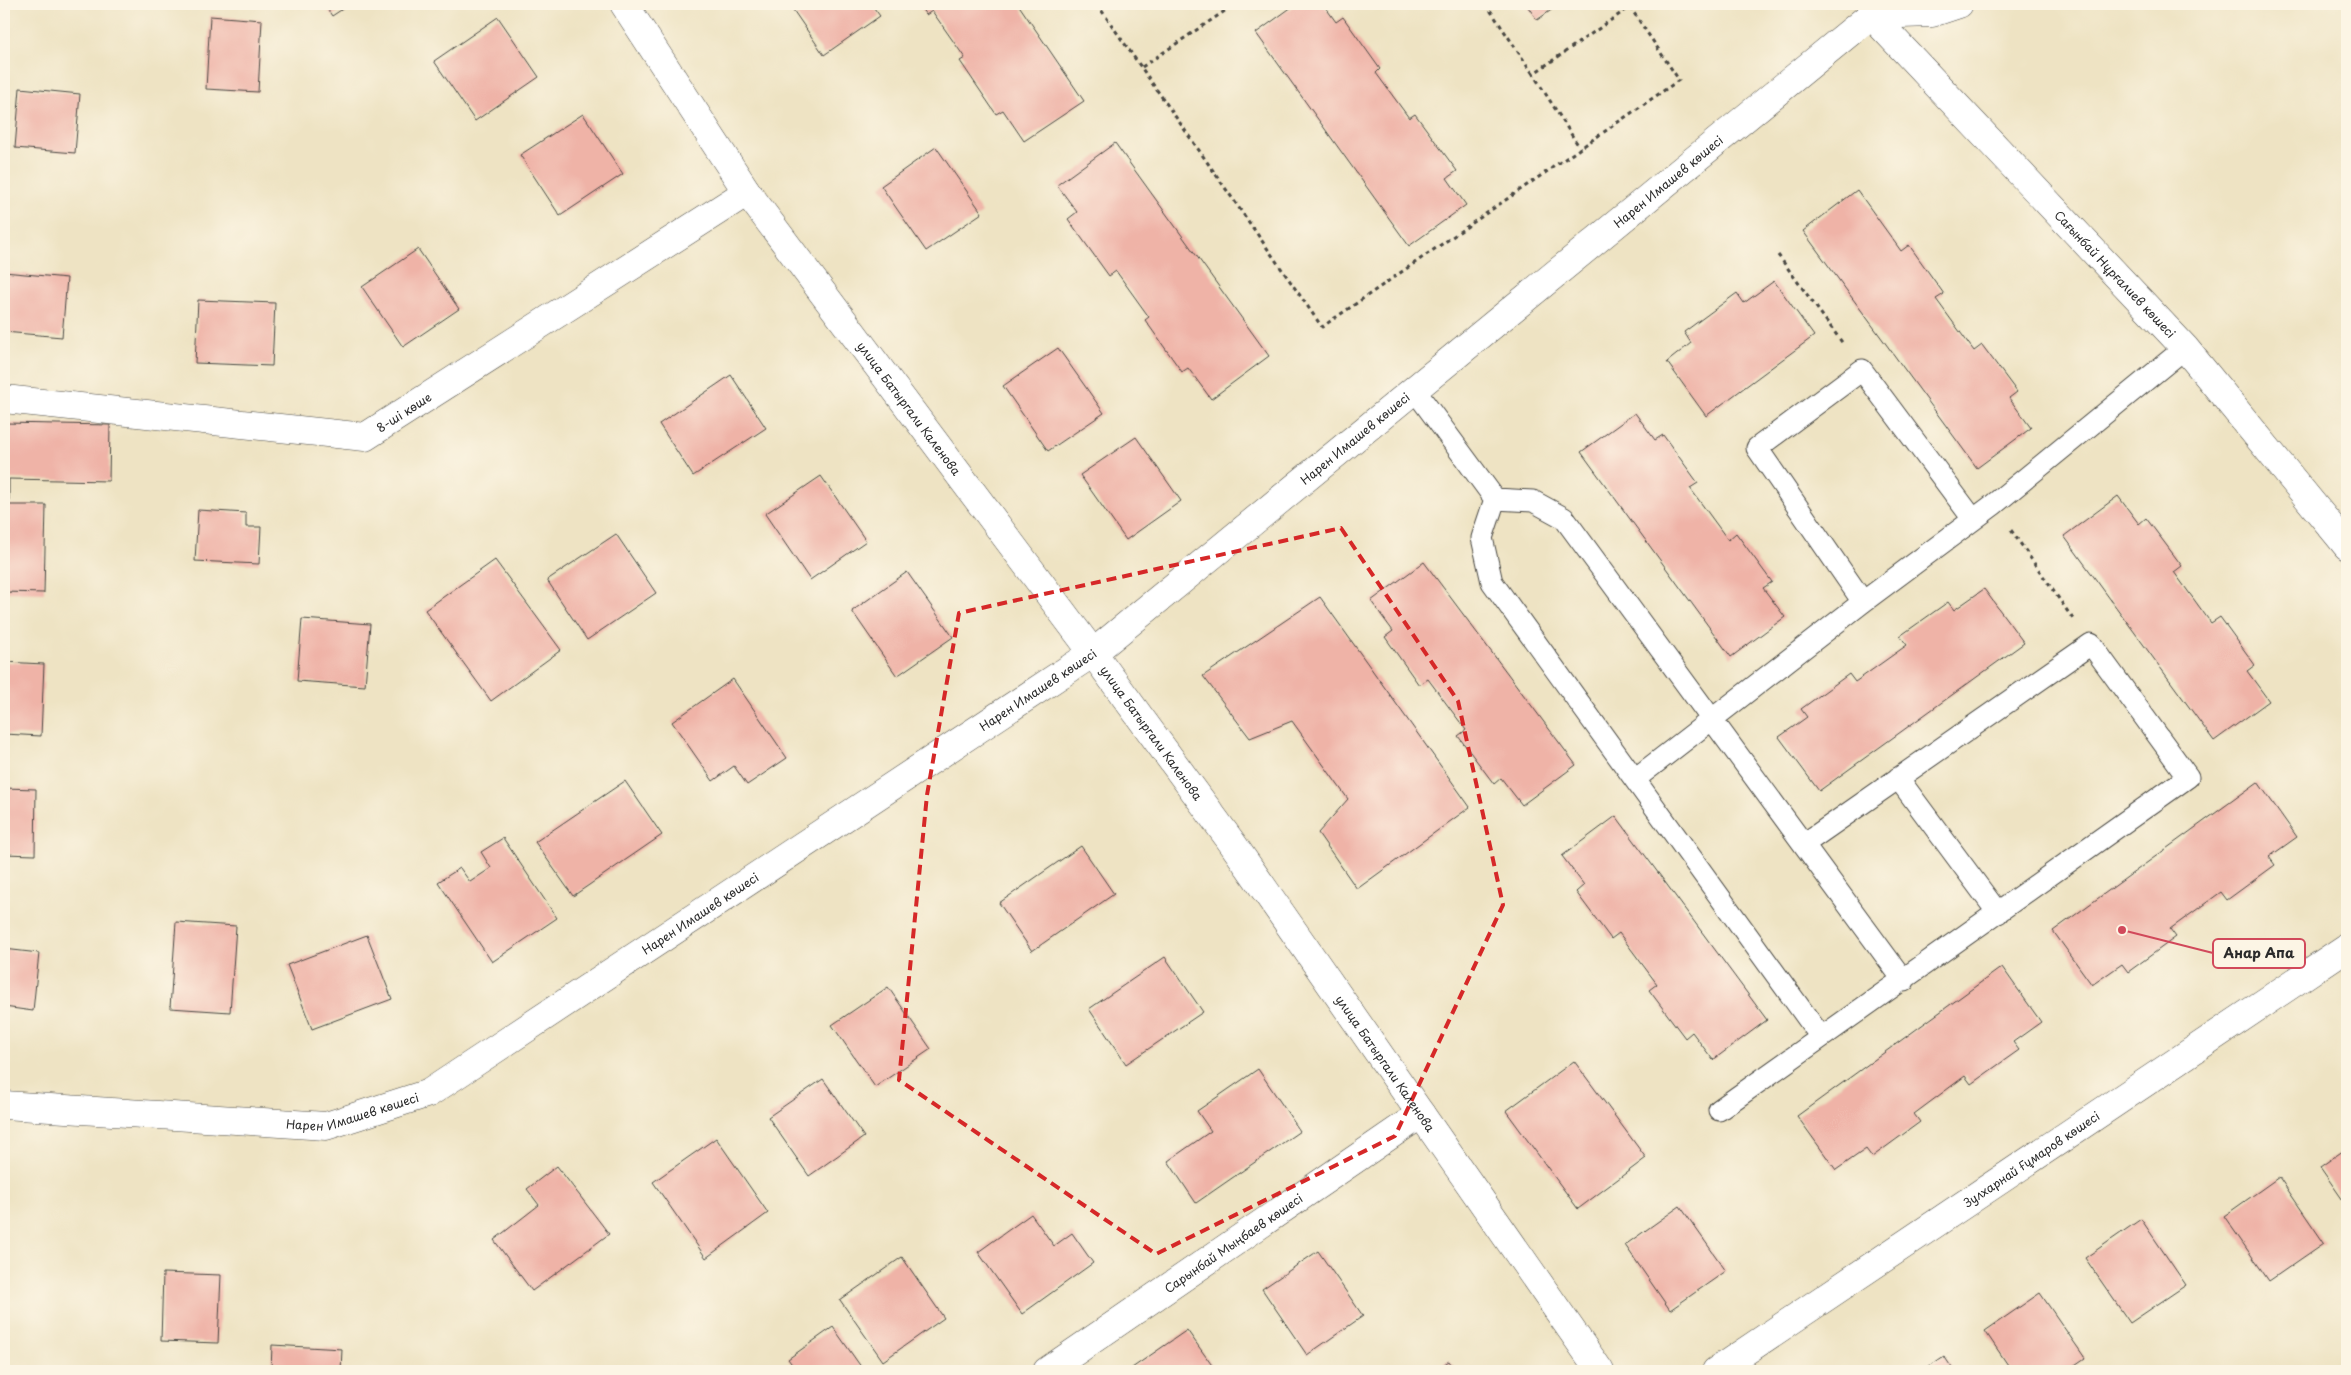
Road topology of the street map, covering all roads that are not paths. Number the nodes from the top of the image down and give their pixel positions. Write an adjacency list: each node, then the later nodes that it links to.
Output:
1 (624, 4): 4 (street, улица Батыргали Каленова)
2 (1959, 4): 3 (street)
3 (1878, 9): 5 (street, Сағынбай Нұрғалиев көшесі); 6 (street, Нарен Имашев көшесi)
4 (748, 192): 7 (street, 8-шi көше); 12 (street, улица Батыргали Каленова)
5 (2185, 348): 9 (lane); 10 (street, Сағынбай Нұрғалиев көшесі)
6 (1414, 390): 8 (lane); 12 (street, Нарен Имашев көшесi)
7 (4, 399)
8 (1495, 500): 13 (lane); 15 (lane)
9 (1973, 519): 11 (lane); 11 (lane)
10 (2347, 546)
11 (1863, 602): 13 (lane)
12 (1092, 653): 21 (street, Нарен Имашев көшесi); 23 (street, улица Батыргали Каленова)
13 (1712, 719): 15 (lane); 16 (lane)
14 (1898, 778): 16 (lane); 17 (lane); 17 (lane)
15 (1635, 779): 20 (lane)
16 (1804, 844): 19 (lane)
17 (1998, 913): 19 (lane)
18 (2347, 947): 26 (street, Зулхарнай Ғұмаров көшесі)
19 (1904, 981): 20 (lane)
20 (1821, 1038): 22 (lane)
21 (4, 1105)
22 (1720, 1110)
23 (1421, 1114): 24 (street, Сарынбай Мыңбаев көшесі); 25 (street, улица Батыргали Каленова)
24 (1046, 1371)
25 (1600, 1371)
26 (1716, 1371)

